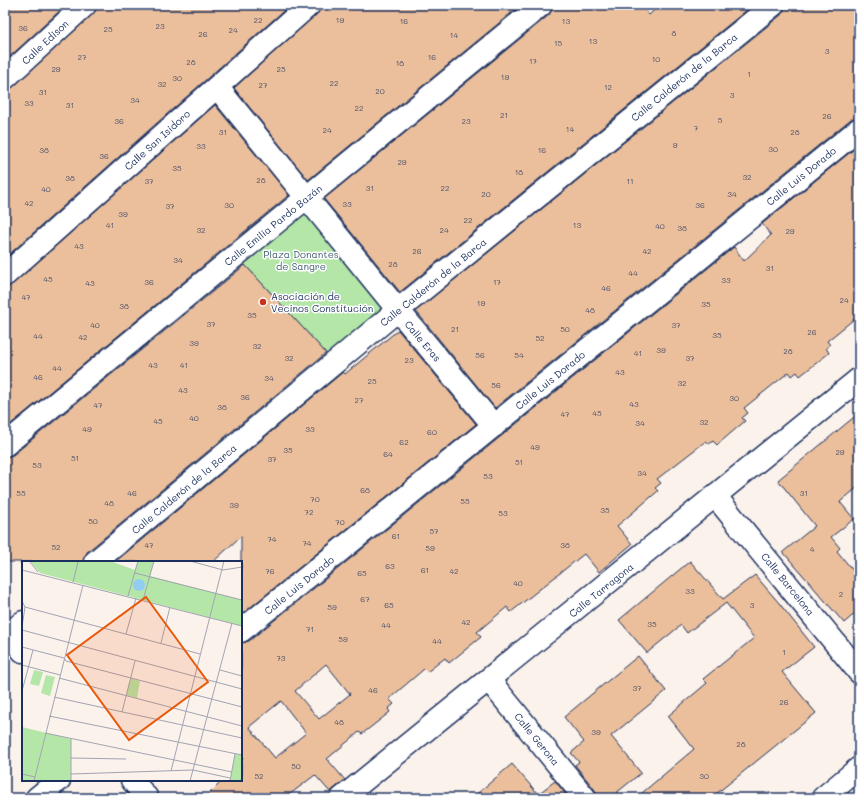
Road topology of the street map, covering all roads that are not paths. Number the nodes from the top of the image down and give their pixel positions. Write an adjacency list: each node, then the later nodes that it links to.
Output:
1 (85, 5): 5 (street, Calle Edison)
2 (309, 5): 6 (street, Calle San Isidoro)
3 (541, 5): 8 (street, Calle Emilia Pardo Bazán)
4 (773, 5): 10 (street, Calle Calderón de la Barca)
5 (5, 78)
6 (217, 87): 8 (street, Calle Eras); 9 (street, Calle San Isidoro)
7 (859, 129): 12 (street, Calle Luis Dorado)
8 (307, 197): 10 (street, Calle Eras); 13 (street, Calle Emilia Pardo Bazán)
9 (5, 275)
10 (398, 310): 12 (street, Calle Eras); 15 (street, Calle Calderón de la Barca)
11 (859, 379): 14 (street, Calle Tarragona)
12 (494, 426): 16 (street, Calle Luis Dorado)
13 (5, 445)
14 (716, 496): 19 (street, Calle Barcelona); 20 (street, Calle Tarragona)
15 (96, 561)
16 (242, 630)
17 (10, 631): 18 (street)
18 (22, 649)
19 (859, 672)
20 (489, 680): 26 (street, Calle Tarragona); 27 (street, Calle Gerona)
21 (858, 770): 28 (street)
22 (58, 781): 24 (street)
23 (133, 781): 25 (street)
24 (37, 798)
25 (147, 798)
26 (342, 798)
27 (585, 798)
28 (823, 798)

